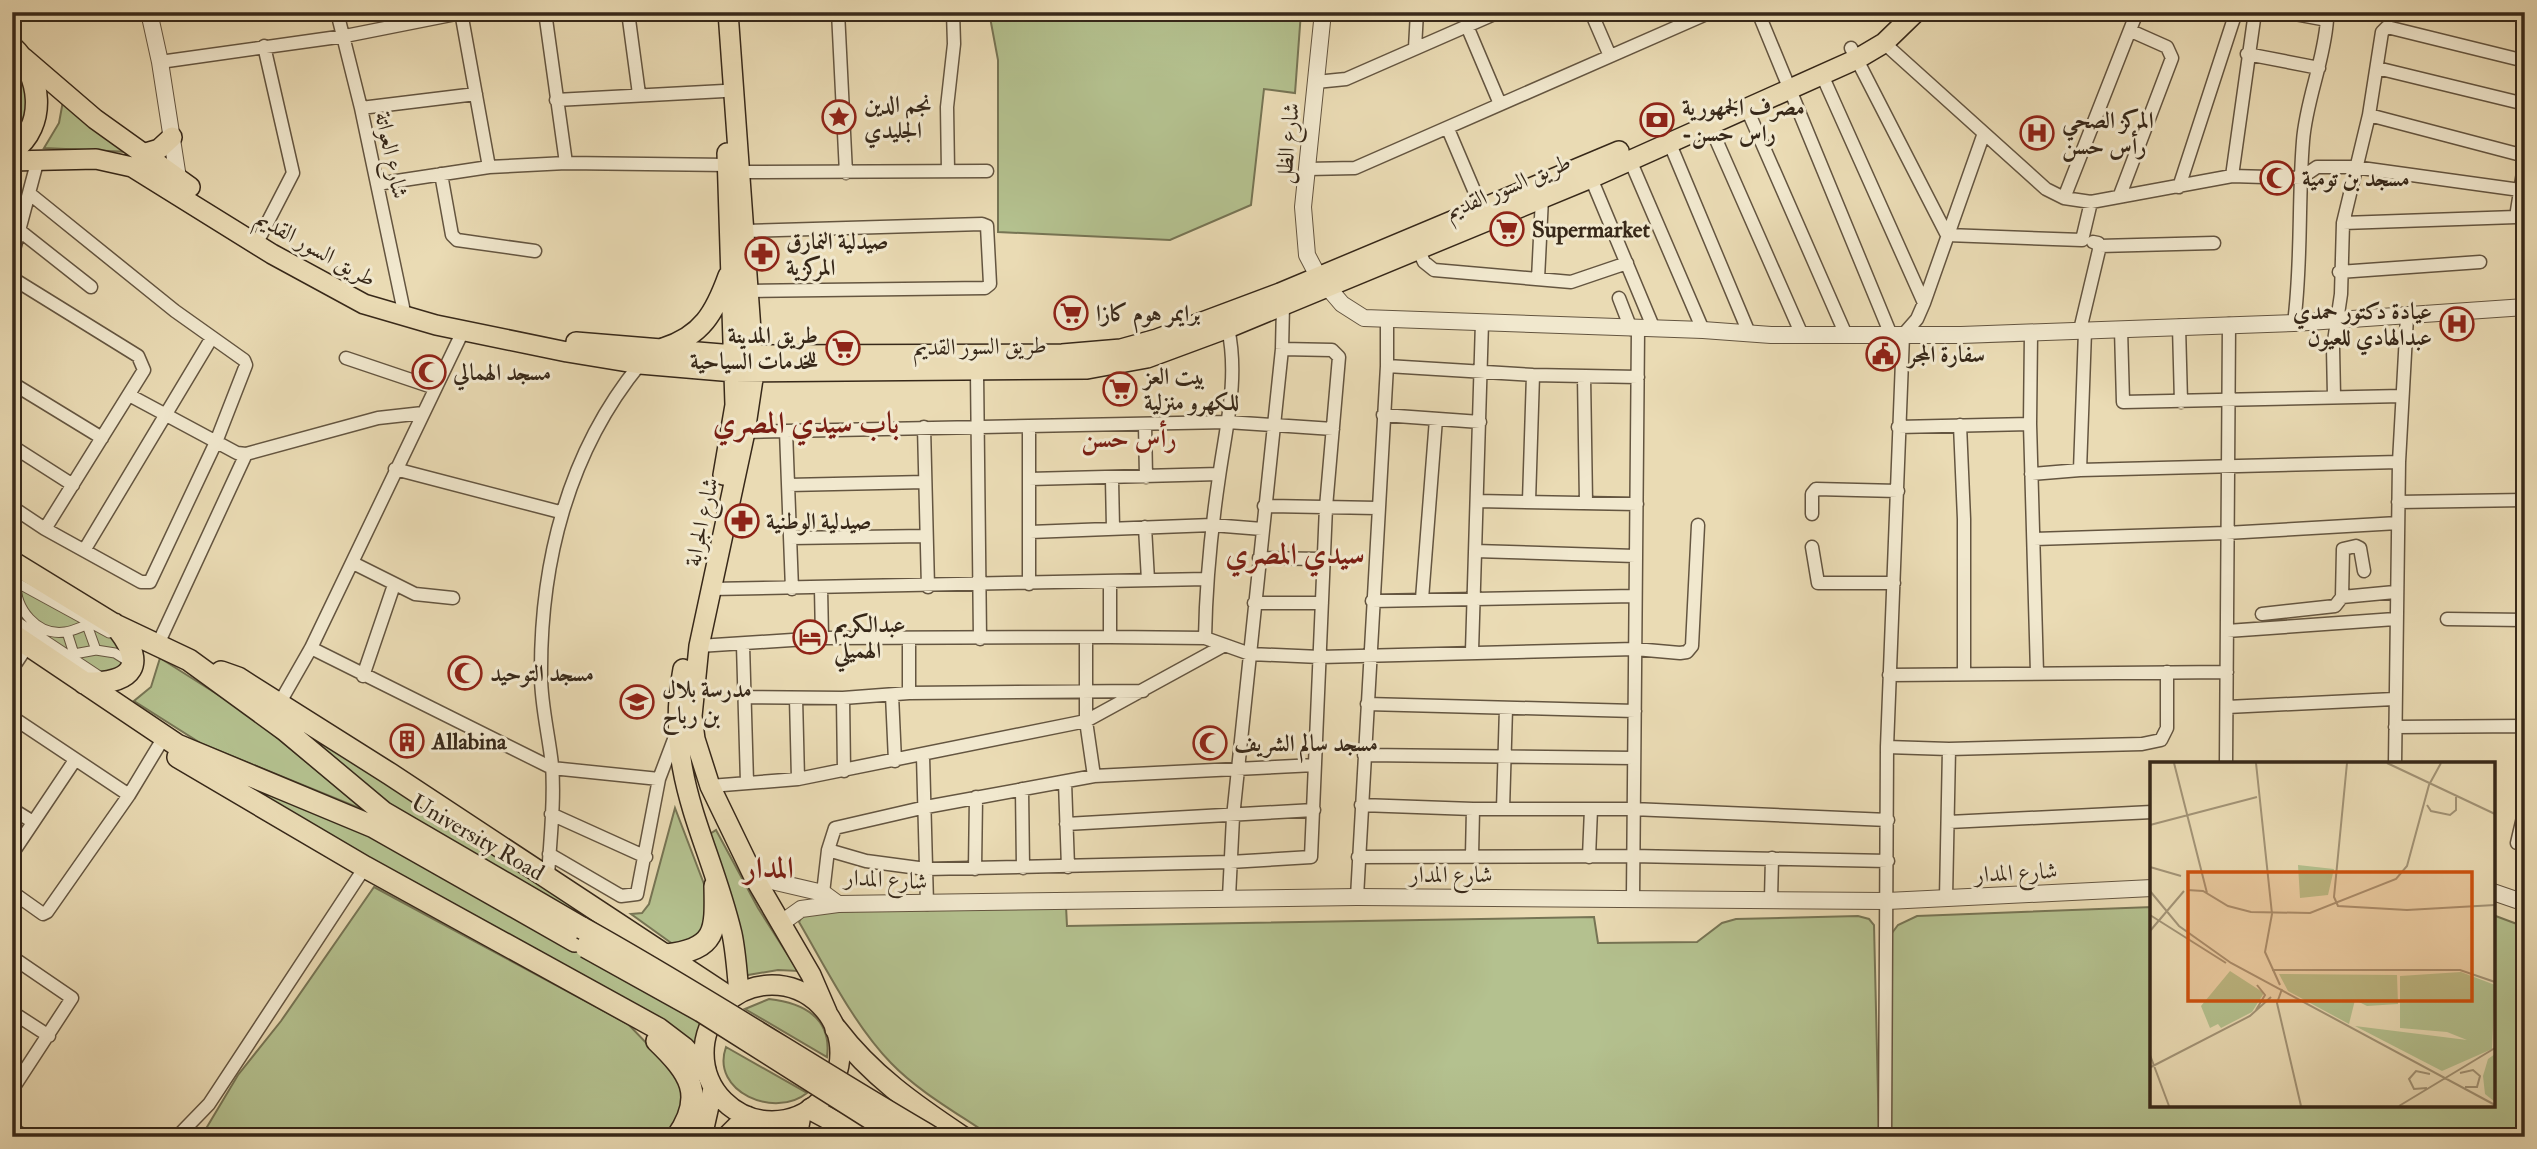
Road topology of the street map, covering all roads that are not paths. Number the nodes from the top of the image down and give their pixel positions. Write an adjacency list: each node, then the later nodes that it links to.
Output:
1 (149, 12): 35 (street)
2 (337, 12): 27 (street, شارع العواتة)
3 (628, 12): 43 (street)
4 (717, 12): 41 (main road, شارع الجرابة)
5 (728, 12): 64 (main road, شارع الجرابة)
6 (838, 12): 68 (street)
7 (953, 12): 66 (street)
8 (1323, 12): 39 (street, شارع الظل)
9 (1417, 12): 29 (street)
10 (1442, 12): 23 (street)
11 (1499, 12): 23 (street)
12 (1591, 12): 33 (street)
13 (1711, 12): 33 (street)
14 (1758, 12): 40 (street)
15 (1916, 12): 25 (main road, طريق السور القديم)
16 (2137, 12): 26 (street)
17 (2236, 12): 75 (street)
18 (2255, 12): 32 (street)
19 (2284, 12): 22 (street)
20 (461, 13): 27 (street); 42 (street)
21 (547, 13): 44 (street)
22 (2329, 16): 36 (street)
23 (1486, 18): 24 (street)
24 (1467, 26): 29 (street); 45 (street)
25 (1893, 26): 31 (main road, طريق السور القديم); 52 (street)
26 (2131, 31): 78 (street); 80 (street)
27 (345, 36): 28 (street); 47 (street, شارع العواتة)
28 (264, 46): 35 (street); 86 (street)
29 (1415, 48): 39 (street)
30 (18, 52): 55 (highway); 56 (main road, طريق السور القديم)
31 (1854, 53): 38 (main road, طريق السور القديم); 40 (main road, طريق السور القديم); 87 (street)
32 (2247, 54): 36 (street); 70 (street)
33 (1610, 56): 45 (street)
34 (2525, 61): 37 (street)
35 (160, 62): 53 (street)
36 (2319, 68): 72 (street)
37 (2377, 68): 46 (street); 49 (street)
38 (1822, 75): 40 (main road, طريق السور القديم); 104 (street)
39 (1316, 82): 65 (street, شارع الظل)
40 (1786, 85): 48 (main road, طريق السور القديم); 82 (main road, طريق السور القديم); 125 (street)
41 (724, 91): 43 (street); 64 (main road, شارع الجرابة)
42 (476, 94): 47 (street); 62 (street)
43 (639, 94): 44 (street)
44 (556, 100): 61 (street)
45 (1500, 104): 51 (street)
46 (2525, 104)
47 (361, 108): 73 (street, شارع العواتة)
48 (1747, 109): 50 (main road, طريق السور القديم); 124 (street)
49 (2369, 115): 57 (street); 63 (street)
50 (1710, 125): 54 (main road, طريق السور القديم); 123 (street)
51 (1448, 129): 65 (street); 82 (street)
52 (1984, 133): 80 (street); 87 (street)
53 (172, 138): 56 (main road); 74 (street)
54 (1670, 144): 59 (main road, طريق السور القديم); 121 (street)
55 (12, 151)
56 (142, 154): 74 (main road, طريق السور القديم)
57 (2525, 158): 76 (street)
58 (38, 159): 60 (main road, طريق السور القديم); 74 (main road, طريق السور القديم); 77 (street)
59 (1630, 160): 71 (main road, طريق السور القديم); 118 (street)
60 (12, 161)
61 (565, 163): 62 (street); 64 (street)
62 (489, 167): 69 (street)
63 (2354, 167): 72 (street); 76 (street); 83 (street)
64 (735, 169): 68 (street); 85 (main road, شارع الجرابة); 96 (main road, شارع الجرابة)
65 (1307, 169): 100 (street, شارع الظل)
66 (948, 171): 67 (street); 68 (street)
67 (987, 171)
68 (846, 173)
69 (441, 174): 73 (street); 91 (street)
70 (2232, 176): 72 (street); 75 (street)
71 (1591, 178): 79 (main road, طريق السور القديم); 95 (street)
72 (2301, 178): 112 (street)
73 (377, 184): 106 (street, شارع العواتة)
74 (176, 185): 86 (main road, طريق السور القديم); 119 (main road, طريق السور القديم)
75 (2179, 187): 78 (street)
76 (2520, 190): 83 (street)
77 (30, 194): 84 (street); 126 (street)
78 (2120, 195): 81 (street)
79 (1542, 198): 92 (main road, طريق السور القديم); 99 (street)
80 (2064, 198): 81 (street)
81 (2091, 202): 88 (street)
82 (1482, 209): 100 (main road, طريق السور القديم)
83 (2343, 223): 97 (street)
84 (20, 231): 93 (street); 101 (street)
85 (745, 231): 102 (main road, شارع الجرابة); 102 (street)
86 (261, 235): 106 (main road, طريق السور القديم)
87 (1947, 235): 88 (street); 104 (street)
88 (2082, 240): 90 (street)
89 (2214, 243): 90 (street)
90 (2099, 246): 120 (street)
91 (535, 251)
92 (1419, 251): 99 (street); 100 (main road, طريق السور القديم)
93 (12, 257)
94 (2480, 262): 97 (street)
95 (1627, 263): 99 (street); 116 (street)
96 (731, 268): 128 (main road); 130 (main road, شارع الجرابة)
97 (2339, 272): 110 (street)
98 (12, 278): 139 (street)
99 (1538, 279)
100 (1322, 282): 105 (main road, طريق السور القديم); 109 (street); 130 (main road, طريق السور القديم)
101 (91, 287)
102 (748, 291): 130 (main road, شارع الجرابة)
103 (1619, 298): 116 (street)
104 (1924, 303): 125 (street)
105 (1283, 305): 115 (main road, طريق السور القديم); 127 (street)
106 (403, 307): 128 (main road, طريق السور القديم)
107 (2525, 307): 108 (street)
108 (2406, 317): 110 (street); 141 (street)
109 (1387, 319): 111 (street); 131 (street)
110 (2338, 319): 112 (street); 140 (street)
111 (1482, 322): 116 (street); 133 (street)
112 (2294, 323): 113 (street)
113 (2229, 324): 114 (street); 143 (street)
114 (2179, 326): 117 (street); 142 (street)
115 (1228, 328): 132 (main road, طريق السور القديم); 148 (street)
116 (1641, 329): 118 (street); 136 (street)
117 (2121, 329): 120 (street); 142 (street)
118 (1703, 330): 121 (street)
119 (463, 331): 128 (main road, طريق السور القديم); 138 (street)
120 (2082, 331): 122 (street); 168 (street)
121 (1749, 333): 123 (street)
122 (2031, 333): 125 (street); 151 (street)
123 (1802, 335): 124 (street)
124 (1846, 335): 125 (street)
125 (1897, 335): 156 (street)
126 (211, 340): 145 (street); 162 (street)
127 (1282, 349): 154 (street); 158 (street)
128 (647, 357): 130 (main road, طريق السور القديم); 188 (street)
129 (346, 358): 138 (street)
130 (743, 363): 132 (main road, طريق السور القديم); 160 (main road, شارع الجرابة); 285 (main road, شارع الجرابة)
131 (1387, 366): 133 (street); 146 (street)
132 (977, 372): 157 (street)
133 (1481, 372): 134 (street); 149 (street)
134 (1533, 375): 135 (street); 180 (street)
135 (1584, 376): 136 (street); 182 (street)
136 (1638, 377): 183 (street)
137 (12, 383): 161 (street)
138 (435, 388): 144 (street)
139 (129, 395): 145 (street); 161 (street)
140 (2334, 396): 141 (street); 143 (street)
141 (2402, 396): 165 (street)
142 (2181, 402): 143 (street)
143 (2228, 402): 166 (street)
144 (423, 413): 164 (street); 167 (street)
145 (166, 415): 162 (street); 203 (street)
146 (1383, 415): 147 (street); 187 (street)
147 (1436, 419): 149 (street); 227 (street)
148 (1227, 422): 150 (street); 154 (street); 169 (street)
149 (1480, 422): 179 (street)
150 (1145, 424): 153 (street); 171 (street)
151 (2029, 424): 152 (street); 170 (street)
152 (1960, 425): 156 (street); 264 (street)
153 (1029, 426): 157 (street); 172 (street)
154 (1274, 426): 158 (street); 184 (street)
155 (924, 427): 157 (street); 159 (street); 174 (street)
156 (1898, 427): 177 (street)
157 (976, 428): 217 (street)
158 (1333, 429): 186 (street)
159 (786, 431): 160 (street); 176 (street)
160 (745, 432): 220 (main road, شارع الجرابة)
161 (102, 438): 175 (street)
162 (216, 442): 164 (street); 203 (street)
163 (12, 446): 175 (street)
164 (246, 454): 246 (street)
165 (2399, 462): 166 (street); 181 (street)
166 (2229, 466): 168 (street); 198 (street)
167 (395, 470): 188 (street); 208 (street)
168 (2080, 470): 170 (street)
169 (1219, 474): 171 (street); 191 (street)
170 (2031, 474): 201 (street)
171 (1146, 477): 173 (street)
172 (1029, 479): 173 (street); 197 (street)
173 (1112, 479): 194 (street)
174 (925, 482): 176 (street); 199 (street)
175 (73, 485): 195 (street)
176 (788, 485): 200 (street)
177 (1898, 491): 189 (street); 214 (street)
178 (2525, 500): 181 (street)
179 (1477, 501): 180 (street); 204 (street)
180 (1529, 501): 182 (street)
181 (2398, 502): 190 (street)
182 (1586, 503): 183 (street)
183 (1637, 504): 205 (street)
184 (1264, 506): 186 (street); 196 (street)
185 (12, 507): 195 (street)
186 (1326, 507): 187 (street); 207 (street)
187 (1377, 508): 228 (street)
188 (560, 512): 298 (street)
189 (1812, 514)
190 (2398, 523): 198 (street); 222 (street)
191 (1212, 525): 193 (street); 196 (street); 211 (street)
192 (1698, 526): 251 (street)
193 (1146, 527): 194 (street); 212 (street)
194 (1113, 528): 197 (street)
195 (46, 529): 203 (street)
196 (1262, 529): 206 (street)
197 (1030, 532): 215 (street)
198 (2225, 533): 201 (street); 237 (street)
199 (926, 536): 200 (street); 218 (street)
200 (790, 538): 221 (street)
201 (2034, 539): 263 (street)
202 (1812, 547): 214 (street)
203 (85, 549)
204 (1475, 551): 205 (street); 226 (street)
205 (1635, 556): 223 (street)
206 (1259, 558): 207 (street); 229 (street)
207 (1324, 559): 230 (street)
208 (353, 563): 216 (street); 250 (street)
209 (2364, 571): 224 (street)
210 (14, 575): 235 (street); 236 (highway, University Road); 238 (street)
211 (1207, 579): 212 (street); 244 (street)
212 (1148, 580): 213 (street)
213 (1110, 582): 215 (street); 240 (street)
214 (1894, 583): 266 (street)
215 (1029, 584): 217 (street)
216 (394, 585): 225 (street); 265 (street)
217 (979, 585): 218 (street); 245 (street)
218 (928, 587): 219 (street)
219 (821, 588): 221 (street); 241 (street)
220 (711, 589): 221 (street); 248 (main road, شارع الجرابة)
221 (792, 589)
222 (2395, 592): 224 (street); 232 (street)
223 (1635, 596): 226 (street); 251 (street)
224 (2342, 597): 231 (street)
225 (453, 598)
226 (1473, 598): 227 (street); 253 (street)
227 (1422, 599): 228 (street)
228 (1372, 601): 257 (street)
229 (1254, 603): 230 (street); 254 (street)
230 (1322, 603): 256 (street)
231 (2262, 614)
232 (2395, 619): 237 (street); 275 (street)
233 (2447, 620): 234 (street)
234 (2525, 620)
235 (88, 624): 238 (street); 252 (street); 259 (street)
236 (113, 624): 246 (highway, University Road); 259 (highway)
237 (2227, 631): 262 (street)
238 (67, 632): 255 (street)
239 (16, 636): 255 (street); 260 (street); 267 (highway, University Road)
240 (1110, 637): 243 (street); 244 (street)
241 (822, 638): 242 (street); 247 (street)
242 (909, 638): 245 (street); 270 (street)
243 (1086, 638): 245 (street); 268 (street)
244 (1205, 638): 249 (street)
245 (980, 639)
246 (158, 644): 258 (highway, University Road)
247 (743, 645): 248 (street); 272 (street)
248 (699, 646): 306 (main road, شارع الجرابة)
249 (1223, 646): 254 (street); 269 (street)
250 (311, 648): 265 (street); 276 (street)
251 (1635, 649): 253 (street); 280 (street)
252 (96, 650): 255 (street); 259 (street)
253 (1472, 651): 257 (street)
254 (1250, 654): 256 (street); 299 (street)
255 (72, 656): 259 (street)
256 (1320, 657): 257 (street); 297 (street)
257 (1370, 657): 277 (street)
258 (189, 660): 276 (highway); 363 (highway, University Road)
259 (131, 663): 267 (highway)
260 (12, 669)
261 (2167, 672): 262 (street); 263 (street); 288 (street)
262 (2227, 672): 278 (street)
263 (2037, 673): 264 (street)
264 (1964, 674): 266 (street)
265 (363, 676): 298 (street)
266 (1889, 676): 287 (street)
267 (84, 683): 286 (highway, University Road)
268 (1086, 691): 269 (street); 270 (street); 282 (street)
269 (1146, 691): 282 (street)
270 (909, 693): 271 (street)
271 (892, 695): 274 (street); 294 (street)
272 (744, 697): 273 (street); 304 (street)
273 (796, 698): 274 (street); 303 (street)
274 (843, 698): 300 (street)
275 (2394, 699): 278 (street); 284 (street)
276 (279, 704): 346 (highway)
277 (1367, 704): 279 (street); 289 (street)
278 (2227, 707): 295 (street)
279 (1506, 708): 280 (street); 291 (street)
280 (1635, 711): 292 (street)
281 (12, 717): 293 (street)
282 (1086, 721): 290 (street); 301 (street)
283 (2524, 726): 284 (street); 309 (street)
284 (2395, 727): 296 (street)
285 (676, 734): 302 (street); 328 (main road, شارع الجرابة)
286 (171, 741): 308 (street); 341 (highway); 363 (highway, University Road)
287 (1887, 747): 288 (street); 323 (street)
288 (1949, 749): 325 (street)
289 (1364, 755): 291 (street); 311 (street)
290 (923, 756): 294 (street); 312 (street)
291 (1505, 756): 292 (street); 315 (street)
292 (1634, 758): 317 (street)
293 (75, 760): 308 (street); 324 (street)
294 (894, 761): 300 (street)
295 (2227, 762)
296 (2395, 762)
297 (1315, 765): 299 (street); 319 (street)
298 (552, 768): 302 (street); 321 (street)
299 (1239, 770): 301 (street); 322 (street)
300 (844, 771): 303 (street)
301 (1094, 776): 305 (street)
302 (659, 779): 335 (street)
303 (799, 779): 304 (street)
304 (747, 782): 306 (street)
305 (1065, 782): 307 (street); 326 (street)
306 (710, 786): 327 (main road, شارع الجرابة)
307 (1022, 789): 310 (street); 343 (street)
308 (129, 795): 350 (street)
309 (2525, 796)
310 (976, 797): 312 (street); 345 (street)
311 (1361, 805): 314 (street); 336 (street)
312 (926, 807): 330 (street); 344 (street)
313 (12, 809): 324 (street)
314 (1473, 809): 315 (street); 333 (street)
315 (1503, 809): 316 (street)
316 (1591, 809): 317 (street); 337 (street)
317 (1632, 809): 323 (street); 334 (street)
318 (2525, 809): 329 (street)
319 (1314, 810): 322 (street); 340 (street)
320 (2150, 812): 325 (street)
321 (551, 814): 332 (street); 335 (street)
322 (1233, 817): 326 (street); 340 (street)
323 (1888, 820): 339 (street)
324 (33, 822): 331 (street)
325 (1949, 822): 356 (street)
326 (1066, 824): 342 (street)
327 (731, 828): 328 (main road); 347 (main road, شارع الجرابة)
328 (703, 844): 348 (main road, شارع الجرابة)
329 (2516, 844)
330 (828, 850): 344 (street); 351 (street)
331 (12, 854)
332 (549, 854): 335 (street); 346 (street)
333 (1472, 856): 336 (street, شارع المدار); 337 (street, شارع المدار)
334 (1632, 856): 337 (street, شارع المدار); 338 (street, شارع المدار); 355 (street)
335 (646, 857)
336 (1358, 857): 354 (street)
337 (1589, 857)
338 (1772, 859): 339 (street, شارع المدار); 357 (street)
339 (1888, 861): 358 (street)
340 (1230, 862): 342 (street); 353 (street)
341 (365, 867): 367 (highway); 378 (street)
342 (1068, 867): 343 (street)
343 (1023, 868): 345 (street)
344 (926, 869): 345 (street); 360 (street)
345 (975, 869)
346 (548, 877): 364 (highway)
347 (754, 877): 351 (street, شارع المدار); 362 (main road, شارع الجرابة)
348 (715, 886): 364 (highway); 366 (main road, شارع الجرابة)
349 (2150, 888): 356 (street, شارع المدار)
350 (12, 892)
351 (823, 893): 359 (street, شارع المدار)
352 (2495, 893): 361 (street)
353 (1229, 897): 354 (street, شارع المدار); 360 (street, شارع المدار)
354 (1357, 897): 355 (street, شارع المدار)
355 (1633, 898): 357 (street, شارع المدار)
356 (1946, 898): 358 (street, شارع المدار)
357 (1771, 900): 358 (street, شارع المدار)
358 (1887, 901): 388 (street)
359 (838, 904): 360 (street, شارع المدار); 362 (street)
360 (927, 904)
361 (2525, 904)
362 (780, 923): 369 (main road, شارع الجرابة)
363 (579, 934): 385 (highway, University Road, bridge); 386 (highway, University Road, bridge)
364 (667, 955): 366 (highway)
365 (12, 957): 370 (street)
366 (735, 995): 369 (main road); 372 (main road)
367 (617, 1004): 372 (highway); 379 (highway)
368 (12, 1012): 370 (street)
369 (831, 1021): 374 (main road); 387 (highway)
370 (49, 1036): 371 (street)
371 (17, 1071): 373 (street)
372 (709, 1079): 375 (main road); 380 (main road)
373 (12, 1090)
374 (806, 1112): 375 (main road); 383 (main road); 384 (highway)
375 (751, 1118): 381 (main road); 382 (main road)
376 (12, 1128): 377 (street)
377 (25, 1137)
378 (177, 1137)
379 (677, 1137)
380 (702, 1137)
381 (726, 1137)
382 (769, 1137)
383 (797, 1137)
384 (863, 1137)
385 (900, 1137)
386 (931, 1137)
387 (962, 1137)
388 (1885, 1137)

